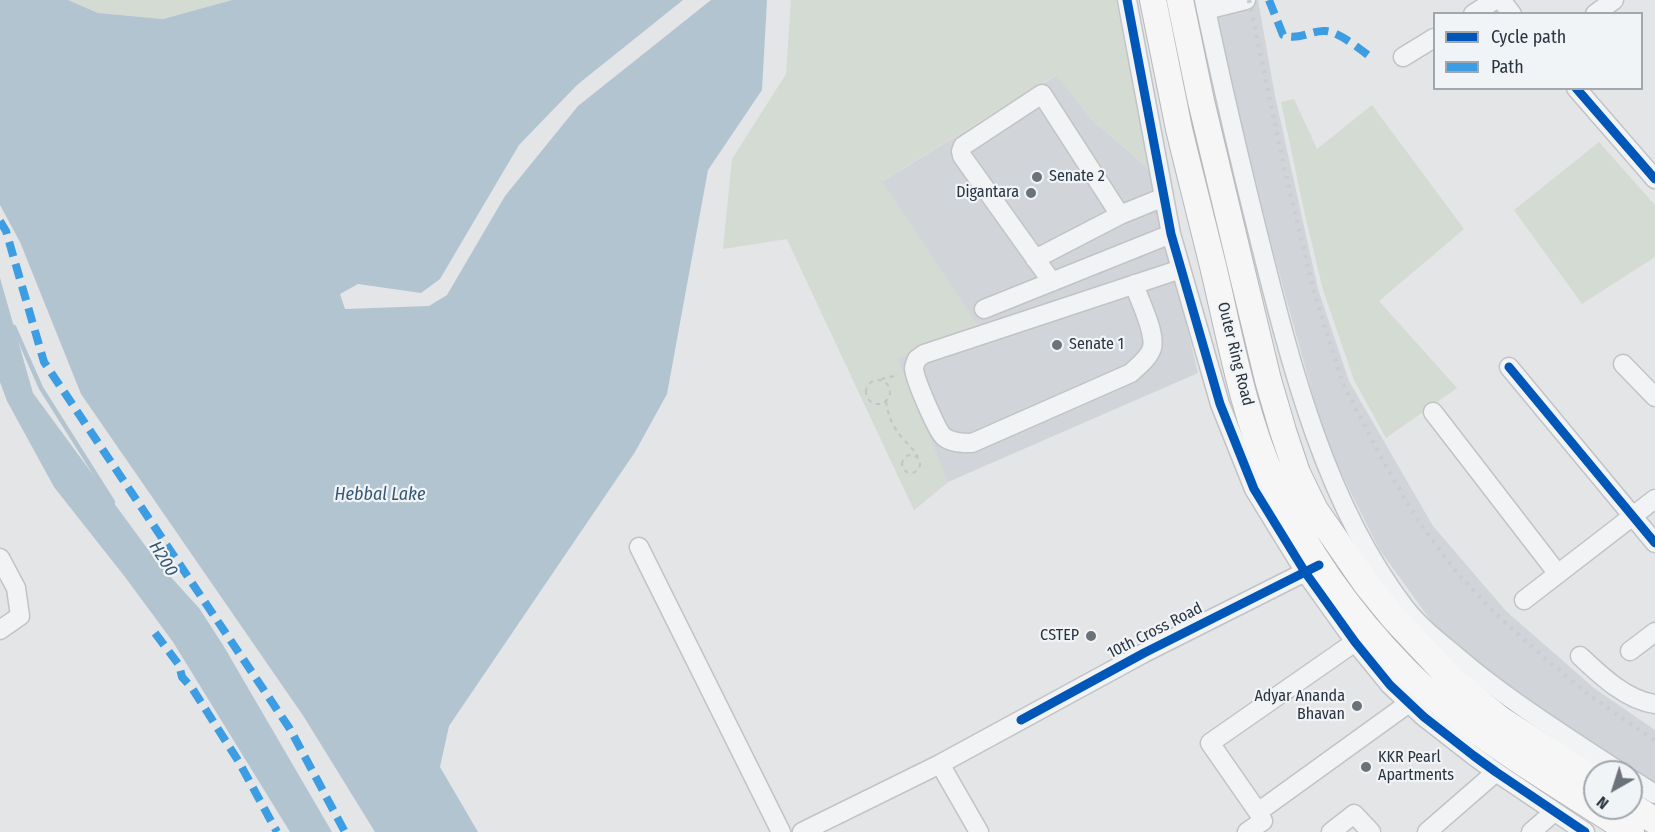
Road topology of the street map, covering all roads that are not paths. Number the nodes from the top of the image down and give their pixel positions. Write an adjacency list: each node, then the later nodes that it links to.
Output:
1 (1127, 0): 16 (street)
2 (1153, 0): 33 (highway, Outer Ring Road)
3 (1180, 0): 36 (highway, Outer Ring Road)
4 (1246, 0): 8 (street)
5 (1495, 0): 9 (street)
6 (1501, 0): 10 (street)
7 (1614, 0): 11 (street)
8 (1205, 5): 36 (street)
9 (1476, 12)
10 (1510, 12)
11 (1598, 12)
12 (1433, 39): 13 (street)
13 (1403, 57)
14 (1578, 90): 15 (street)
15 (1655, 179)
16 (1164, 197): 17 (street); 18 (street)
17 (1120, 215): 19 (street); 19 (street)
18 (1171, 234): 20 (street); 21 (street)
19 (1035, 259): 21 (street)
20 (1181, 269): 22 (street); 33 (street)
21 (1052, 282): 23 (street)
22 (1134, 284): 22 (street)
23 (984, 309)
24 (1623, 364): 26 (street)
25 (1509, 367): 29 (street)
26 (1655, 397)
27 (1433, 412): 34 (street)
28 (1655, 499): 29 (street)
29 (1632, 517): 30 (street); 34 (street)
30 (1655, 543)
31 (639, 547): 51 (street)
32 (0, 558): 37 (street)
33 (1312, 568): 39 (street); 42 (highway, Outer Ring Road); 46 (street, 10th Cross Road)
34 (1558, 574): 35 (street)
35 (1524, 600)
36 (1400, 613): 45 (street); 48 (highway, Outer Ring Road)
37 (0, 630)
38 (1655, 632): 40 (street)
39 (1356, 642): 42 (street); 49 (street)
40 (1630, 651)
41 (1580, 656): 44 (street)
42 (1397, 677): 43 (street); 60 (highway, Outer Ring Road)
43 (1408, 703): 47 (street); 49 (street)
44 (1655, 704)
45 (1601, 760)
46 (940, 764): 52 (street, 10th Cross Road); 53 (street)
47 (1496, 772): 50 (street); 57 (street)
48 (1583, 773)
49 (1258, 812): 54 (street)
50 (1554, 812): 58 (street); 59 (street)
51 (781, 832)
52 (802, 832)
53 (979, 832)
54 (1246, 832)
55 (1331, 832): 56 (street)
56 (1371, 832)
57 (1427, 832)
58 (1531, 832)
59 (1585, 832)
60 (1630, 832)

